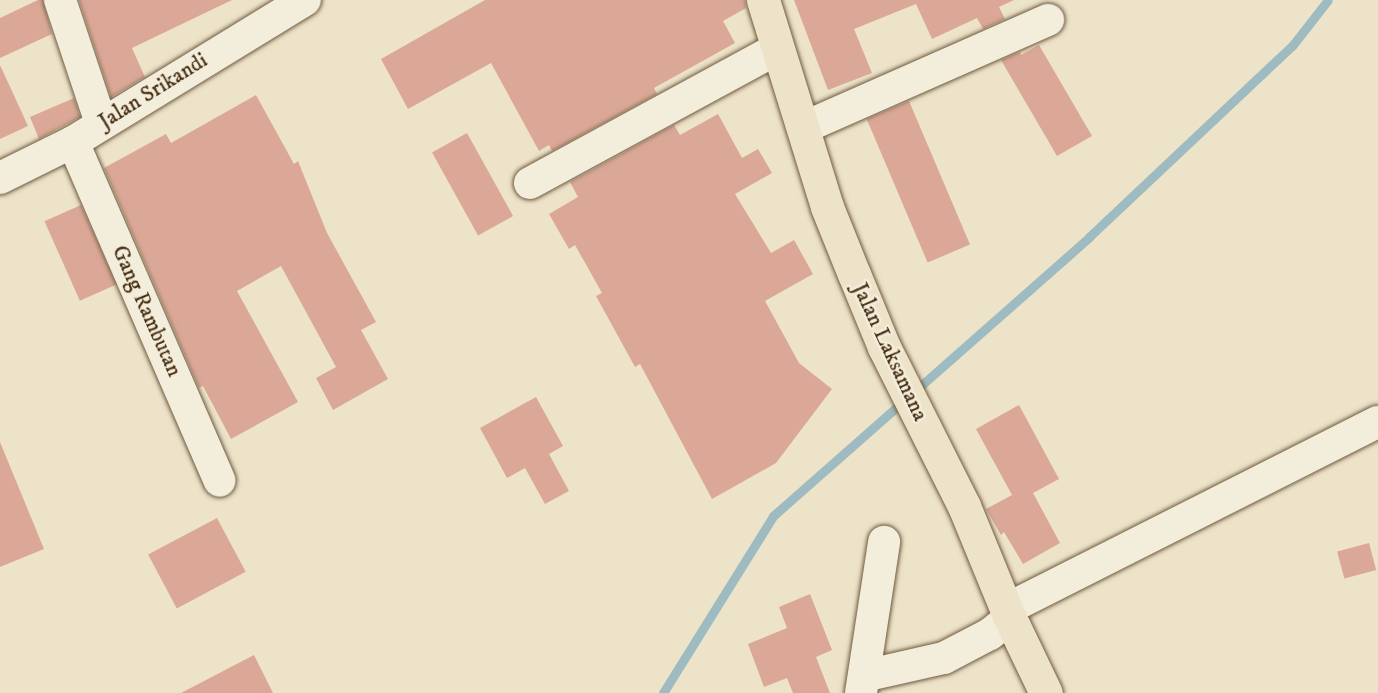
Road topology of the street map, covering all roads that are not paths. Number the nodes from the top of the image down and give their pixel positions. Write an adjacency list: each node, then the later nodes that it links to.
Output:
1 (60, 0): 7 (street)
2 (305, 0): 4 (street, Jalan Srikandi)
3 (763, 0): 6 (main road, Jalan Laksamana)
4 (271, 8): 7 (street, Jalan Srikandi)
5 (1048, 20): 8 (street)
6 (777, 49): 8 (main road, Jalan Laksamana); 11 (street)
7 (101, 123): 9 (street, Jalan Srikandi)
8 (803, 128): 15 (main road, Jalan Laksamana)
9 (73, 142): 10 (street, Jalan Srikandi); 13 (street, Gang Rambutan)
10 (0, 178)
11 (530, 183)
12 (1378, 422): 15 (street)
13 (220, 480)
14 (884, 542): 16 (street)
15 (1008, 613): 16 (street); 17 (main road, Jalan Laksamana)
16 (862, 684)
17 (1046, 693)

